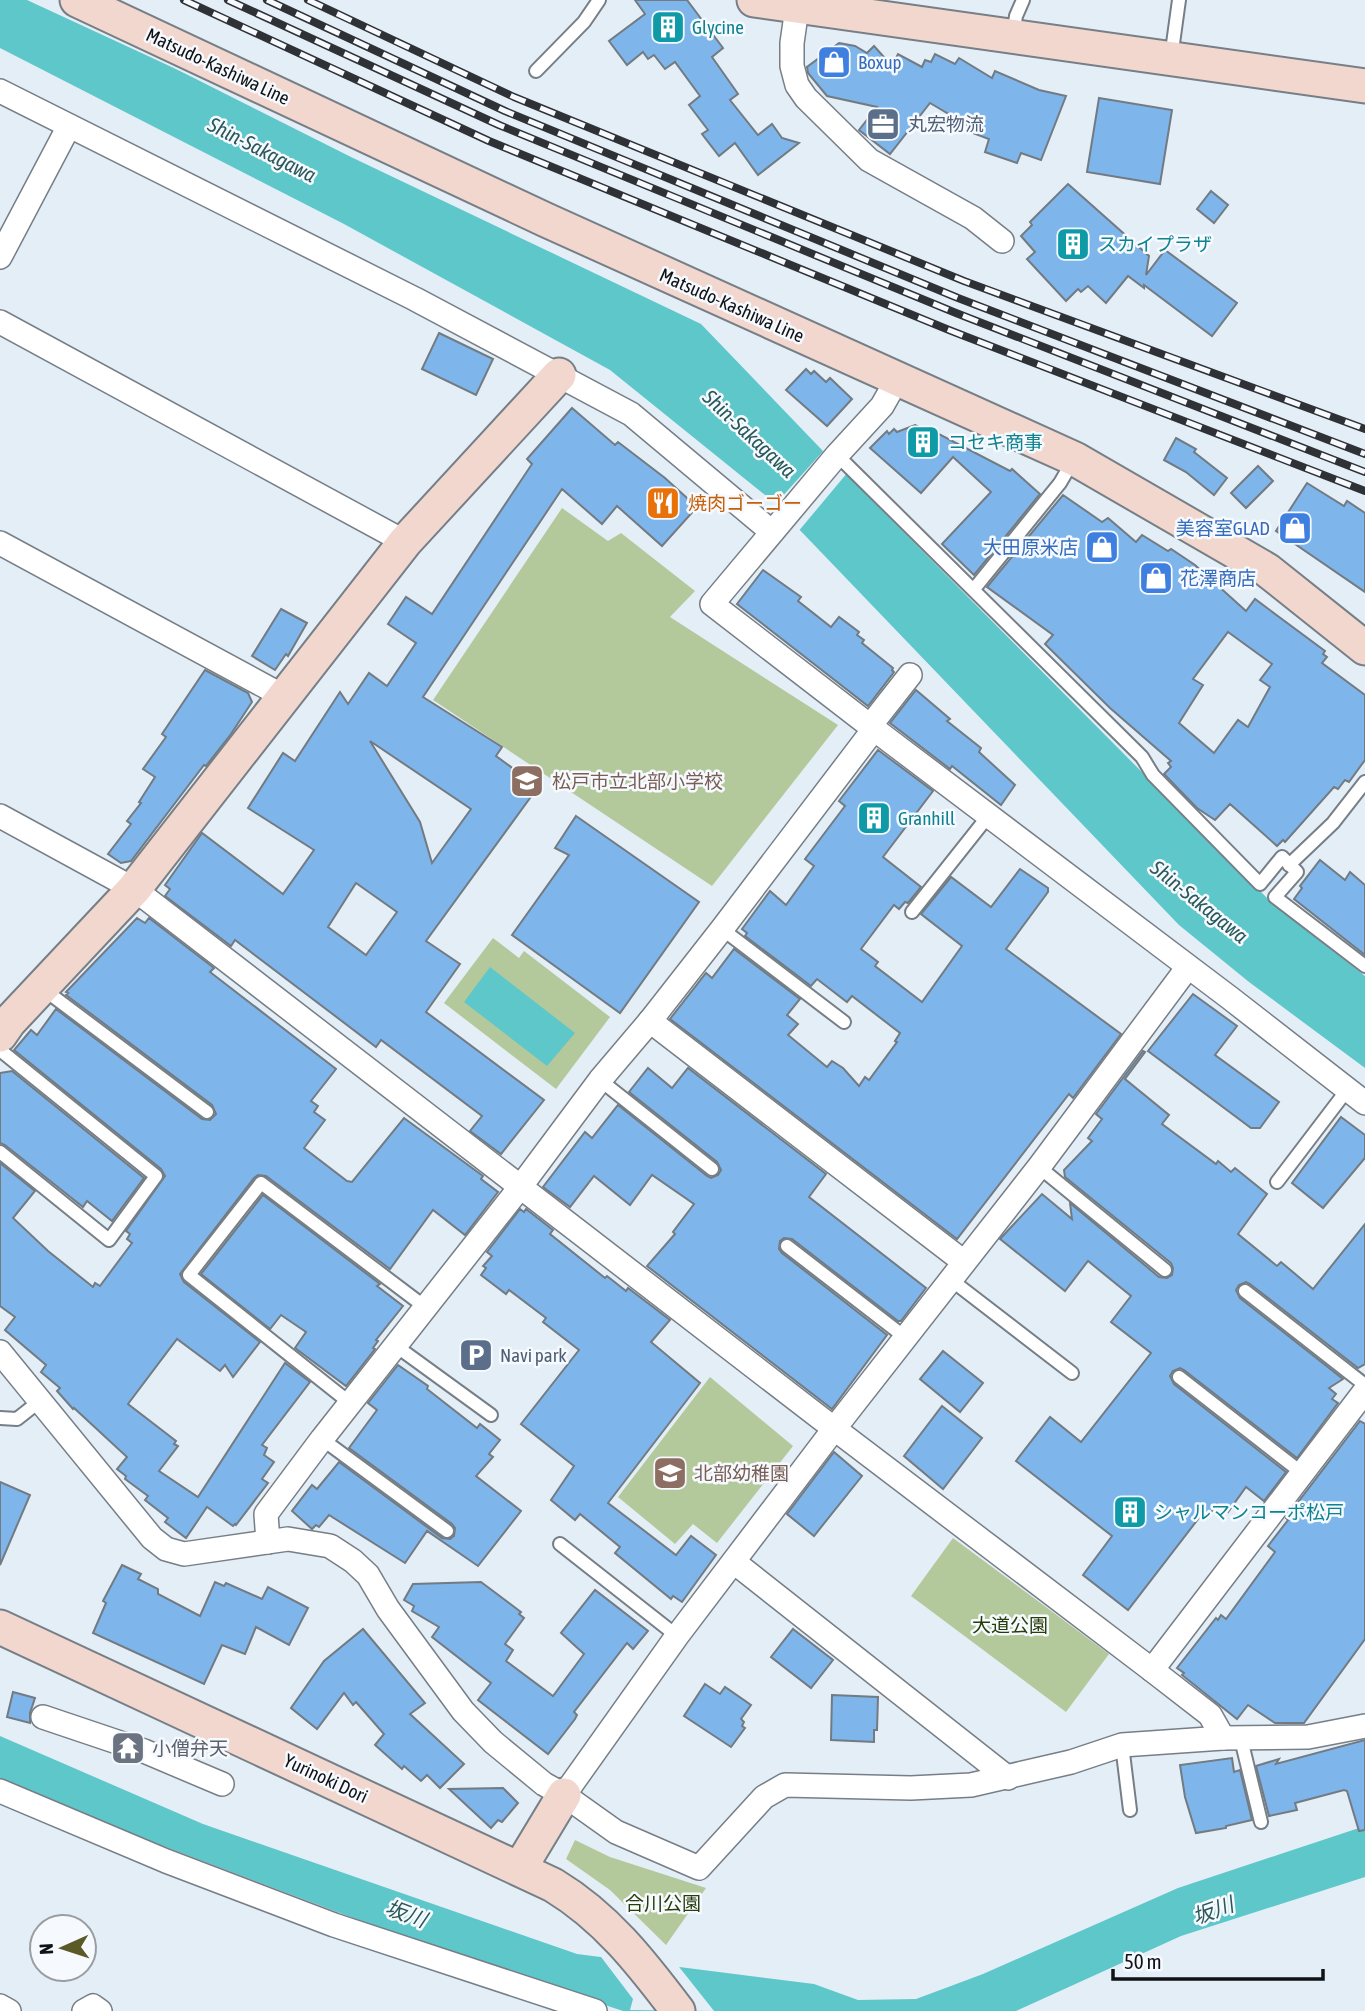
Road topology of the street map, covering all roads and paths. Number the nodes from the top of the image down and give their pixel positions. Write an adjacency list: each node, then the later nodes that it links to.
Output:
1 (77, 0): 17 (street, Matsudo-Kashiwa Line)
2 (599, 0): 9 (lane)
3 (754, 0): 6 (street)
4 (1023, 0): 7 (lane)
5 (1179, 0): 8 (lane)
6 (797, 8): 7 (street); 13 (street)
7 (1013, 35): 8 (street)
8 (1171, 58): 10 (street)
9 (536, 71)
10 (1365, 86)
11 (0, 91): 12 (street)
12 (69, 126): 14 (street); 16 (street)
13 (1002, 242)
14 (0, 257)
15 (0, 322): 21 (street)
16 (559, 374): 20 (street); 21 (street)
17 (898, 378): 18 (street); 19 (street, Matsudo-Kashiwa Line)
18 (836, 457): 20 (street); 23 (lane)
19 (1074, 458): 23 (lane); 24 (street, Matsudo-Kashiwa Line)
20 (774, 529): 27 (street)
21 (405, 542): 26 (street)
22 (0, 544): 26 (street)
23 (974, 589): 31 (lane)
24 (1365, 648)
25 (910, 675): 27 (street)
26 (283, 696): 32 (street)
27 (872, 727): 29 (street); 34 (street)
28 (1365, 782): 31 (lane)
29 (989, 815): 33 (lane); 35 (street)
30 (0, 816): 32 (street)
31 (1289, 865): 36 (lane)
32 (134, 889): 37 (street); 48 (street)
33 (912, 912)
34 (722, 929): 38 (street); 39 (lane)
35 (1188, 967): 42 (street); 45 (street)
36 (1365, 967)
37 (41, 988): 40 (street); 43 (lane)
38 (650, 1021): 41 (street); 50 (street)
39 (844, 1022)
40 (2, 1031): 44 (lane)
41 (600, 1080): 46 (lane); 48 (street)
42 (1356, 1096): 47 (lane)
43 (207, 1112)
44 (0, 1152)
45 (1039, 1167): 50 (street); 51 (lane)
46 (712, 1170)
47 (1277, 1182)
48 (521, 1186): 53 (street); 65 (street)
49 (787, 1246): 54 (lane)
50 (957, 1270): 54 (street); 57 (lane)
51 (1165, 1270)
52 (1245, 1291): 59 (lane)
53 (425, 1307): 55 (street); 62 (lane)
54 (906, 1338): 65 (street)
55 (396, 1346): 62 (street); 63 (lane)
56 (0, 1352): 61 (street)
57 (1072, 1373)
58 (1179, 1377): 67 (lane)
59 (1365, 1385)
60 (1365, 1391): 67 (street)
61 (41, 1399): 64 (lane); 69 (street)
62 (350, 1403): 66 (street)
63 (491, 1415)
64 (0, 1418)
65 (834, 1429): 71 (street); 74 (street)
66 (322, 1439): 68 (lane); 69 (street)
67 (1302, 1473): 74 (street)
68 (447, 1531)
69 (268, 1542): 82 (street)
70 (560, 1544): 73 (lane)
71 (734, 1562): 73 (street); 79 (street)
72 (0, 1627): 85 (street, Yurinoki Dori)
73 (677, 1636): 82 (street)
74 (1152, 1670): 77 (street)
75 (43, 1717): 80 (street)
76 (1365, 1726): 77 (street)
77 (1232, 1739): 78 (street); 84 (lane)
78 (1122, 1745): 79 (street); 83 (lane)
79 (1008, 1778): 82 (street)
80 (222, 1784)
81 (0, 1791): 90 (street)
82 (564, 1795): 85 (street)
83 (1130, 1811)
84 (1261, 1822)
85 (520, 1868): 91 (street, Yurinoki Dori)
86 (0, 2006): 87 (street)
87 (9, 2011)
88 (84, 2011): 89 (street)
89 (100, 2011)
90 (595, 2011)
91 (678, 2011)

